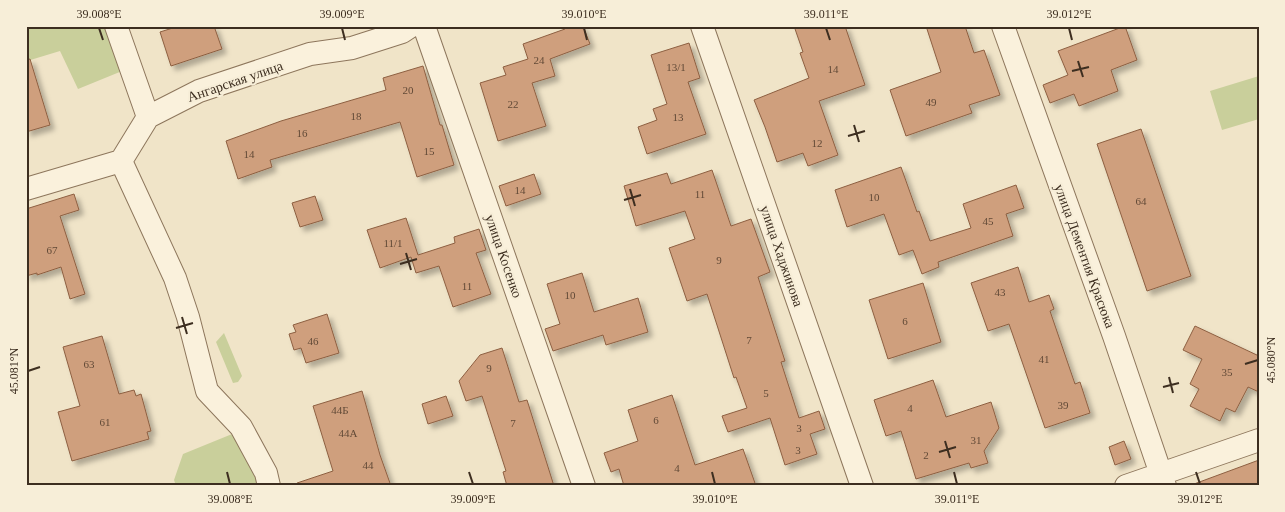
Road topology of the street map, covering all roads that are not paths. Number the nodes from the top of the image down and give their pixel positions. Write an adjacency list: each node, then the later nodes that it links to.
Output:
1 (116, 26): 6 (street)
2 (411, 26): 6 (street, Ангарская улица)
3 (424, 26): 12 (street, улица Косенко)
4 (702, 26): 13 (street, улица Хаджинова)
5 (1003, 26): 10 (street, улица Дементия Красюка)
6 (148, 117): 7 (street)
7 (121, 161): 8 (street); 11 (street)
8 (26, 189)
9 (1259, 440): 10 (street)
10 (1163, 479): 14 (street)
11 (268, 486)
12 (584, 486)
13 (862, 486)
14 (1126, 486)

